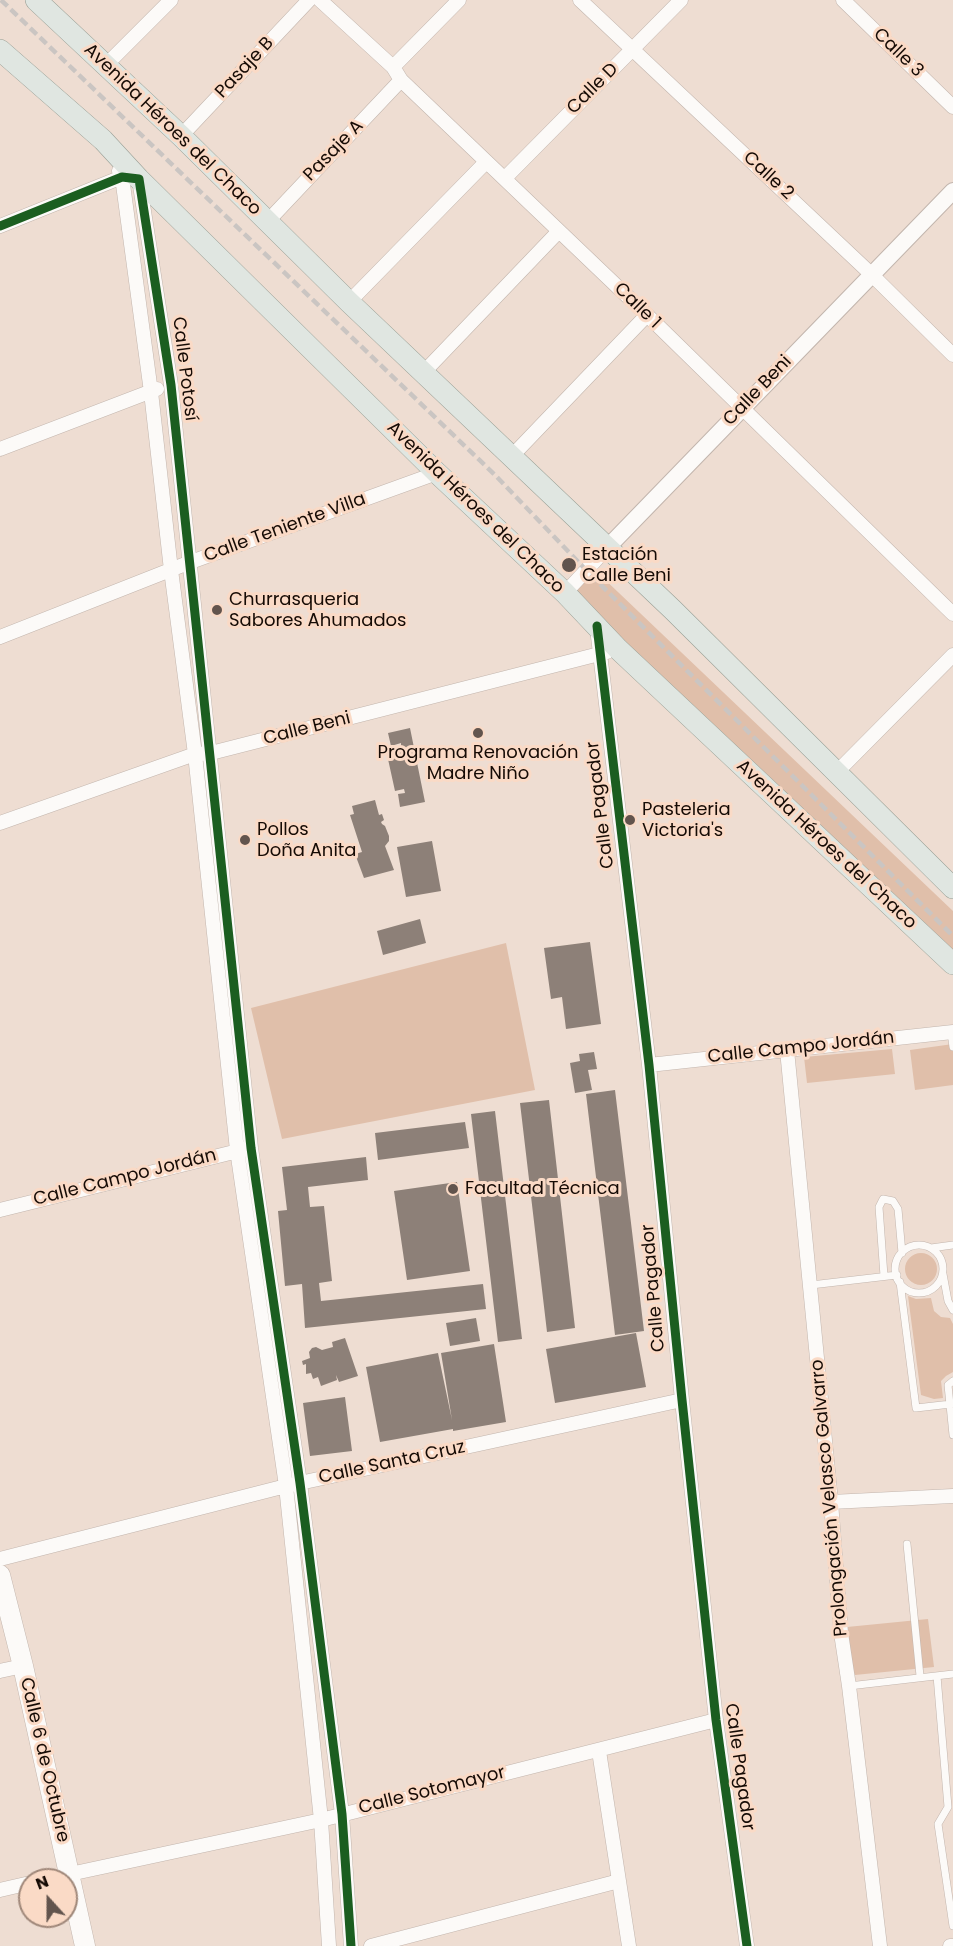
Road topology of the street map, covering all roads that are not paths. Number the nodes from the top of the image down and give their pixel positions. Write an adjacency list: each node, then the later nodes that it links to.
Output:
1 (36, 0): 11 (main road, Avenida Héroes del Chaco)
2 (171, 0): 11 (street)
3 (309, 0): 15 (street, Pasaje B)
4 (320, 0): 12 (street, Calle 1)
5 (459, 0): 12 (street)
6 (580, 0): 9 (street, Calle 2)
7 (681, 0): 9 (street, Calle D)
8 (843, 0): 14 (street, Calle 3)
9 (633, 48): 18 (street, Calle D); 23 (street, Calle 2)
10 (0, 50): 17 (main road, Avenida Héroes del Chaco)
11 (105, 66): 15 (main road, Avenida Héroes del Chaco)
12 (393, 67): 13 (street, Calle 1)
13 (401, 80): 16 (street, Calle 1); 20 (street, Pasaje A)
14 (953, 107)
15 (181, 136): 20 (main road, Avenida Héroes del Chaco)
16 (486, 162): 18 (street, Calle 1); 24 (street)
17 (131, 178): 21 (street); 28 (street, Calle Potosí); 29 (street); 33 (main road, Avenida Héroes del Chaco)
18 (504, 178): 22 (street, Calle 1)
19 (953, 191): 23 (street, Calle Beni)
20 (267, 222): 24 (main road, Avenida Héroes del Chaco)
21 (0, 226)
22 (559, 231): 25 (street, Calle 1); 27 (street)
23 (871, 274): 26 (street, Calle 2); 30 (street, Calle Beni)
24 (349, 302): 27 (main road, Avenida Héroes del Chaco)
25 (647, 315): 30 (street, Calle 1); 32 (street)
26 (953, 355)
27 (423, 373): 32 (main road, Avenida Héroes del Chaco)
28 (171, 385): 29 (street); 35 (street, Calle Potosí)
29 (151, 392): 31 (street); 36 (street)
30 (742, 408): 34 (street, Calle Beni); 38 (street, Calle 1)
31 (0, 449)
32 (512, 456): 34 (main road, Avenida Héroes del Chaco)
33 (436, 473): 35 (street, Calle Teniente Villa); 37 (main road, Avenida Héroes del Chaco)
34 (608, 547): 37 (street, Calle Beni); 44 (main road, Avenida Héroes del Chaco)
35 (188, 563): 36 (street, Calle Teniente Villa); 42 (street, Calle Potosí)
36 (171, 570): 39 (street, Calle Teniente Villa); 43 (street)
37 (565, 593): 40 (main road, Avenida Héroes del Chaco)
38 (953, 614)
39 (0, 637)
40 (609, 652): 42 (street, Calle Beni); 47 (main road, Avenida Héroes del Chaco); 51 (street, Calle Pagador)
41 (953, 655): 44 (street)
42 (211, 753): 43 (street, Calle Beni); 52 (street, Calle Potosí)
43 (195, 754): 45 (street, Calle Beni); 52 (street)
44 (837, 772): 46 (main road, Avenida Héroes del Chaco)
45 (0, 823)
46 (953, 888)
47 (953, 964)
48 (952, 1032): 49 (lane); 50 (street, Calle Campo Jordán)
49 (953, 1047)
50 (787, 1050): 51 (street, Calle Campo Jordán); 60 (street, Prolongación Velasco Galvarro)
51 (650, 1065): 63 (street, Calle Pagador)
52 (244, 1149): 53 (street, Calle Campo Jordán); 66 (street)
53 (0, 1210)
54 (953, 1245): 55 (lane)
55 (931, 1248): 56 (lane); 57 (lane)
56 (902, 1253): 58 (lane); 59 (lane)
57 (943, 1274): 59 (lane); 61 (lane)
58 (884, 1276): 59 (lane); 60 (lane)
59 (898, 1279): 64 (lane)
60 (811, 1285): 68 (street, Prolongación Velasco Galvarro)
61 (953, 1310)
62 (953, 1381): 64 (lane)
63 (681, 1400): 66 (street, Calle Santa Cruz); 78 (street, Calle Pagador)
64 (951, 1404): 65 (lane)
65 (953, 1435)
66 (293, 1485): 70 (street, Calle Santa Cruz); 80 (street); 81 (street)
67 (953, 1496): 68 (street)
68 (831, 1502): 77 (street, Prolongación Velasco Galvarro)
69 (907, 1544): 75 (lane)
70 (0, 1559)
71 (1, 1584): 72 (main road, Calle 6 de Octubre)
72 (23, 1666): 73 (street); 82 (main road, Calle 6 de Octubre)
73 (0, 1671)
74 (953, 1674): 76 (lane)
75 (920, 1676): 76 (lane); 77 (lane)
76 (937, 1676): 88 (lane)
77 (849, 1686): 95 (street, Prolongación Velasco Galvarro)
78 (716, 1720): 79 (street, Calle Sotomayor); 94 (street, Calle Pagador)
79 (599, 1751): 80 (street, Calle Sotomayor); 84 (street)
80 (342, 1814): 81 (street, Calle Sotomayor); 91 (street)
81 (321, 1820): 83 (street, Calle Sotomayor); 90 (street)
82 (69, 1868)
83 (78, 1872)
84 (619, 1881): 92 (street); 93 (street)
85 (18, 1886): 86 (street)
86 (0, 1890)
87 (78, 1912): 89 (main road, Calle 6 de Octubre)
88 (953, 1926)
89 (85, 1946)
90 (329, 1946)
91 (351, 1946)
92 (371, 1946)
93 (629, 1946)
94 (747, 1946)
95 (880, 1946)

